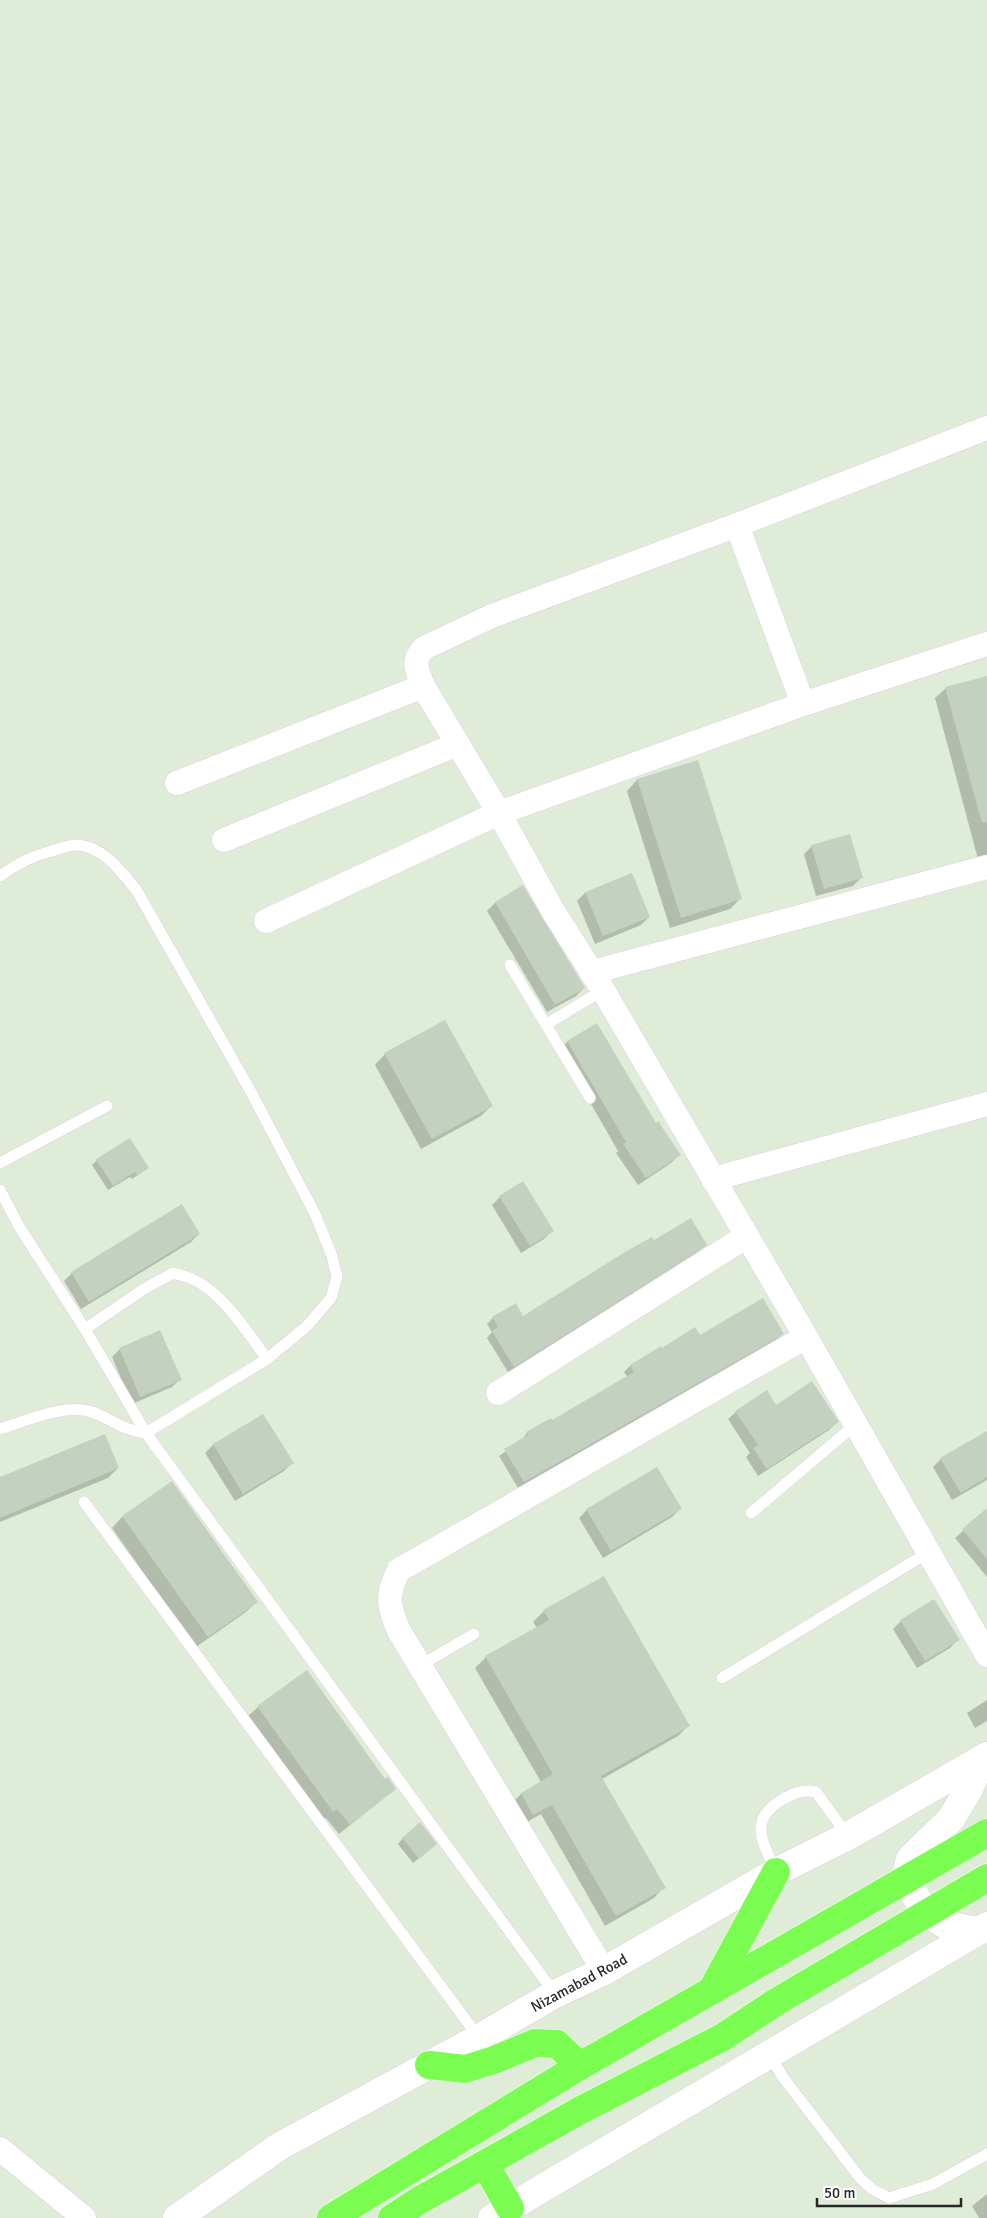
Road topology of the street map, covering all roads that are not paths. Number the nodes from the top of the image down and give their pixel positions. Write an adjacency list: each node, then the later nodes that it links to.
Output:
1 (987, 428): 2 (street)
2 (736, 526): 4 (street); 5 (street)
3 (987, 644): 5 (street)
4 (423, 686): 6 (street); 7 (street)
5 (803, 704): 8 (street)
6 (458, 744): 8 (street); 9 (street)
7 (177, 783)
8 (499, 812): 12 (street); 14 (street)
9 (224, 840)
10 (987, 867): 14 (street)
11 (0, 876): 25 (lane)
12 (266, 921)
13 (510, 964): 15 (lane)
14 (597, 981): 15 (lane); 20 (street)
15 (547, 1024): 16 (lane)
16 (590, 1098)
17 (987, 1104): 20 (street)
18 (107, 1106): 19 (lane)
19 (0, 1163)
20 (713, 1179): 22 (street)
21 (0, 1190): 23 (lane)
22 (747, 1236): 24 (street); 26 (street)
23 (85, 1328): 25 (lane); 29 (lane)
24 (806, 1337): 27 (street); 35 (street)
25 (267, 1359): 29 (lane)
26 (498, 1394)
27 (856, 1424): 31 (lane); 32 (street)
28 (0, 1429): 29 (lane)
29 (146, 1433): 49 (lane)
30 (84, 1502): 50 (lane)
31 (752, 1512)
32 (929, 1552): 34 (street); 36 (lane)
33 (474, 1634): 35 (lane)
34 (987, 1655)
35 (422, 1665): 47 (street)
36 (722, 1678)
37 (985, 1757): 39 (main road, Nizamabad Road); 42 (main road)
38 (987, 1833): 42 (highway)
39 (848, 1836): 40 (main road, Nizamabad Road); 40 (lane)
40 (776, 1872): 47 (main road, Nizamabad Road); 48 (highway)
41 (987, 1878): 44 (highway)
42 (905, 1880): 43 (highway); 44 (main road)
43 (860, 1905): 46 (highway); 48 (highway)
44 (926, 1913): 45 (main road); 46 (highway)
45 (982, 1929): 51 (main road)
46 (878, 1941): 56 (highway)
47 (604, 1971): 49 (main road, Nizamabad Road)
48 (712, 1990): 53 (highway)
49 (555, 1994): 50 (main road, Nizamabad Road)
50 (479, 2038): 52 (main road, Nizamabad Road)
51 (770, 2055): 55 (lane); 57 (main road)
52 (429, 2065): 53 (highway); 59 (main road, Nizamabad Road)
53 (580, 2066): 60 (highway)
54 (0, 2149): 58 (street)
55 (987, 2154)
56 (485, 2164): 57 (highway); 61 (highway)
57 (501, 2213)
58 (84, 2218)
59 (177, 2218)
60 (331, 2218)
61 (392, 2218)

